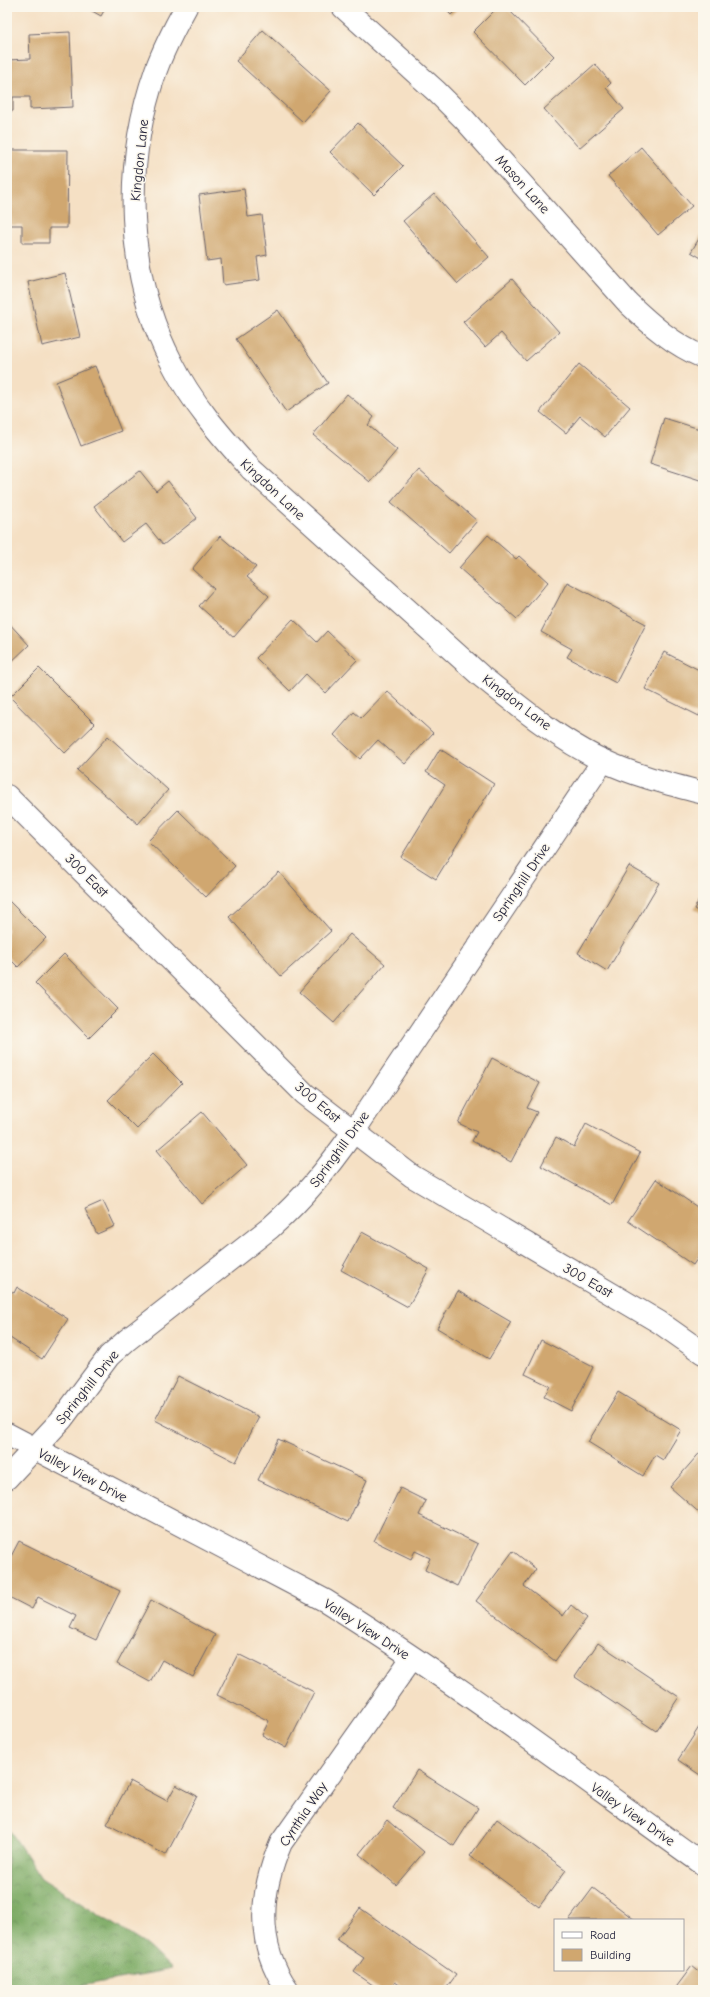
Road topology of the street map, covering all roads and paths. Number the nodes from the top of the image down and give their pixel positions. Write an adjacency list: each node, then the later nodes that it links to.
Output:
1 (186, 7): 4 (street, Kingdon Lane)
2 (343, 7): 3 (street, Mason Lane)
3 (703, 357)
4 (603, 761): 5 (street, Kingdon Lane); 7 (street, Springhill Drive)
5 (703, 793)
6 (7, 796): 7 (street, 300 East)
7 (354, 1131): 8 (street, 300 East); 10 (street, Springhill Drive)
8 (703, 1353)
9 (7, 1434): 10 (street, Valley View Drive)
10 (34, 1449): 11 (street, Springhill Drive); 12 (street, Valley View Drive)
11 (7, 1478)
12 (412, 1658): 13 (street, Valley View Drive); 14 (street, Cynthia Way)
13 (703, 1864)
14 (288, 1990)

